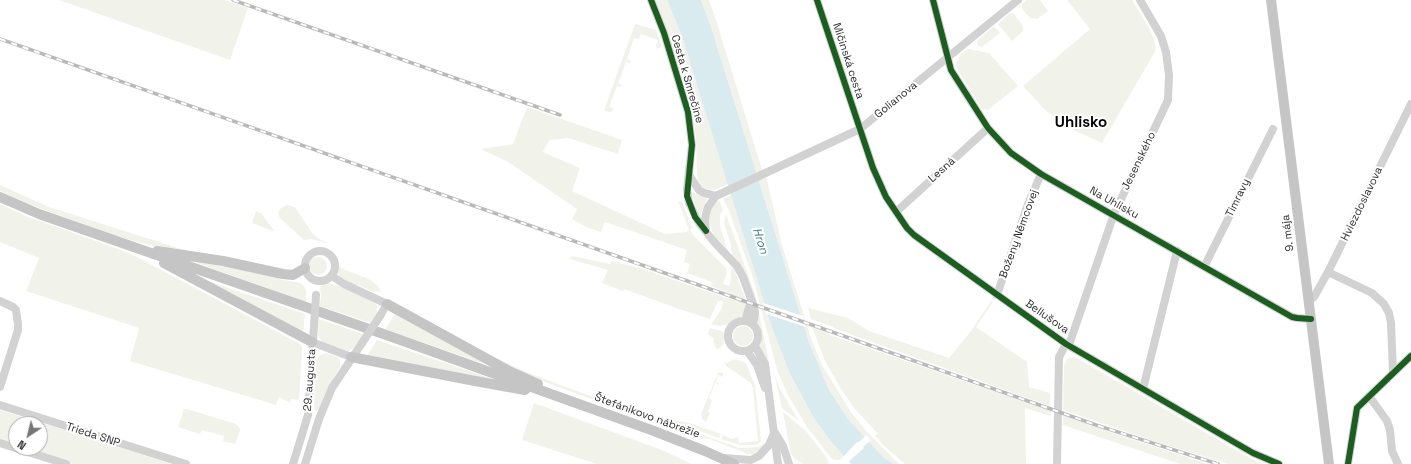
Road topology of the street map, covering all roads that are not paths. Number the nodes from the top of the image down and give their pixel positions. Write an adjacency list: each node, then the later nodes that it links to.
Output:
1 (651, 0): 13 (street, Cesta k Smrečine)
2 (818, 0): 10 (street, Mičinská cesta)
3 (933, 0): 7 (street, Na Uhlisku)
4 (1018, 0): 7 (street, Golianova)
5 (1140, 0): 17 (street, Jesenského)
6 (1271, 0): 28 (main road, 9. mája)
7 (948, 58): 9 (street, Na Uhlisku); 10 (street, Golianova)
8 (1411, 104): 23 (street, Hviezdoslavova)
9 (988, 128): 12 (street, Na Uhlisku); 16 (street, Lesná)
10 (860, 129): 14 (street, Golianova); 16 (street, Bellušova)
11 (1273, 129): 21 (street, Timravy)
12 (1041, 174): 17 (street, Na Uhlisku); 26 (street, Boženy Němcovej)
13 (689, 175): 14 (street); 18 (street, Cesta k Smrečine)
14 (719, 194): 18 (street)
15 (0, 197): 19 (main road)
16 (896, 212): 26 (street, Bellušova)
17 (1114, 214): 20 (street, Na Uhlisku); 33 (street, Jesenského)
18 (706, 231): 31 (street, Cesta k Smrečine)
19 (136, 248): 22 (main road); 32 (main road); 41 (main road)
20 (1177, 251): 21 (street, Na Uhlisku); 40 (street)
21 (1204, 266): 30 (street, Na Uhlisku)
22 (304, 268): 24 (street); 25 (street)
23 (1328, 272): 28 (street, Hviezdoslavova); 38 (street)
24 (332, 276): 25 (street); 29 (street)
25 (314, 280): 32 (street, 29. augusta, bridge)
26 (997, 295): 33 (street, Bellušova)
27 (0, 302): 39 (street)
28 (1309, 302): 30 (main road, 9. mája)
29 (387, 304): 37 (street, 29. augusta, bridge); 41 (main road)
30 (1311, 319): 57 (main road, 9. mája)
31 (749, 323): 34 (street, Cesta k Smrečine); 35 (street)
32 (312, 342): 37 (street, 29. augusta); 50 (street, 29. augusta)
33 (1068, 345): 40 (street, Bellušova); 55 (street, Jesenského)
34 (755, 346): 35 (street); 42 (street, Cesta k Smrečine)
35 (747, 351): 42 (street, Cesta k Smrečine)
36 (1411, 356): 38 (street)
37 (351, 357): 41 (main road); 51 (street, 29. augusta)
38 (1393, 372): 43 (street)
39 (1, 383)
40 (1143, 389): 56 (street, Bellušova)
41 (550, 394): 47 (main road, Štefánikovo nábrežie)
42 (768, 396): 45 (street, Cesta k Smrečine)
43 (1369, 396): 58 (street); 59 (street)
44 (0, 405): 49 (street, Trieda SNP)
45 (774, 432): 47 (street); 53 (street, Cesta k Smrečine); 54 (street, Cesta k Smrečine)
46 (0, 443): 48 (street)
47 (720, 457): 52 (main road, Štefánikovo nábrežie)
48 (66, 464)
49 (186, 464)
50 (293, 464)
51 (305, 464)
52 (734, 464)
53 (778, 464)
54 (789, 464)
55 (1057, 464)
56 (1279, 464)
57 (1329, 464)
58 (1348, 464)
59 (1398, 464)

